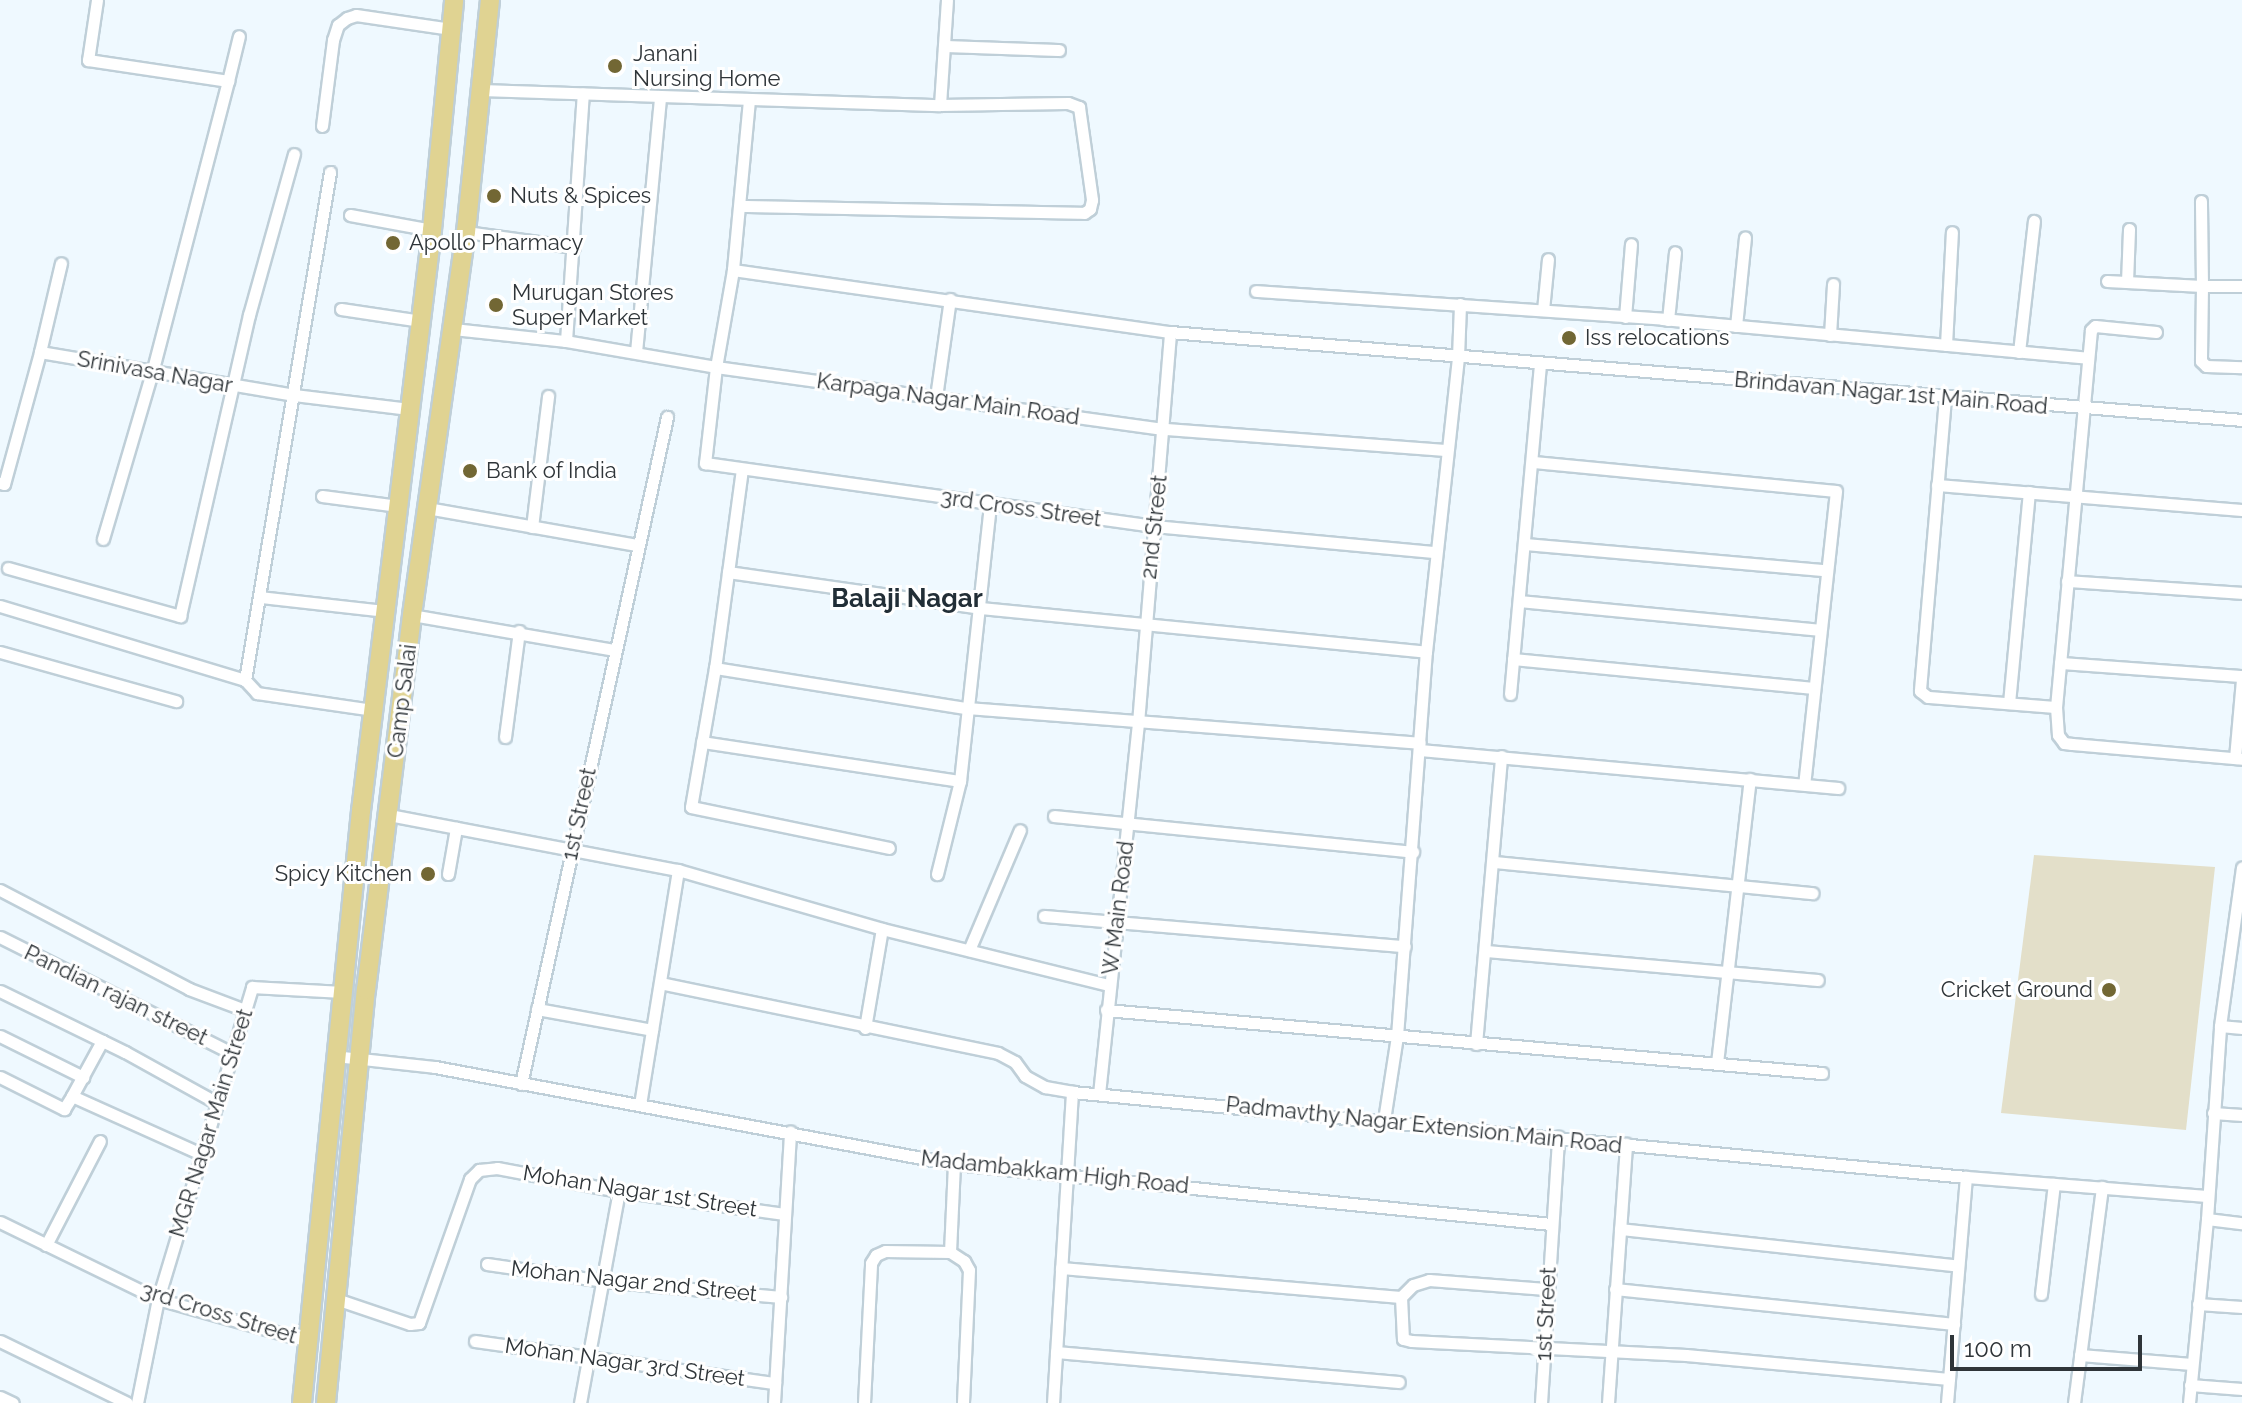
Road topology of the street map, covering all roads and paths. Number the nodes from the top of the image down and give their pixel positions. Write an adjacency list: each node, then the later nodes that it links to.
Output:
1 (97, 0): 9 (street)
2 (454, 0): 5 (main road, Camp Salai)
3 (490, 0): 10 (main road, Camp Salai)
4 (947, 0): 7 (street)
5 (451, 29): 15 (street); 23 (main road, Camp Salai)
6 (239, 36): 9 (street)
7 (944, 46): 8 (street); 14 (street)
8 (1059, 50)
9 (228, 81): 61 (street)
10 (481, 90): 11 (street); 24 (main road, Camp Salai)
11 (583, 94): 12 (street); 28 (street)
12 (660, 97): 13 (street); 54 (street)
13 (749, 100): 14 (street); 19 (street)
14 (940, 105): 19 (street)
15 (322, 126)
16 (294, 154): 62 (street)
17 (330, 172): 63 (street)
18 (2201, 201): 36 (street)
19 (740, 206): 32 (street)
20 (350, 215): 23 (street)
21 (2034, 221): 55 (street)
22 (2129, 229): 34 (street)
23 (432, 230): 45 (main road, Camp Salai)
24 (466, 232): 28 (street); 47 (main road, Camp Salai)
25 (1952, 232): 52 (street)
26 (1745, 237): 46 (street)
27 (1631, 244): 43 (street)
28 (574, 247): 51 (street)
29 (1675, 252): 44 (street)
30 (1548, 259): 42 (street)
31 (61, 263): 53 (street)
32 (733, 270): 39 (street, Brindavan Nagar 1st Main Road); 59 (street)
33 (2107, 281): 34 (street)
34 (2127, 282): 36 (street)
35 (1833, 284): 50 (street)
36 (2202, 286): 37 (street); 60 (street)
37 (2242, 286)
38 (1256, 291): 40 (street)
39 (950, 299): 48 (street, Brindavan Nagar 1st Main Road); 65 (street)
40 (1460, 304): 42 (street); 56 (street)
41 (341, 309): 45 (street)
42 (1543, 310): 43 (street)
43 (1625, 317): 44 (street)
44 (1668, 320): 46 (street)
45 (421, 321): 67 (main road, Camp Salai)
46 (1736, 326): 50 (street)
47 (453, 329): 51 (street, Karpaga Nagar Main Road); 82 (main road, Camp Salai)
48 (1170, 332): 56 (street, Brindavan Nagar 1st Main Road); 71 (street, 2nd Street)
49 (2156, 332): 57 (street)
50 (1830, 335): 52 (street)
51 (566, 341): 54 (street, Karpaga Nagar Main Road)
52 (1946, 345): 55 (street)
53 (40, 352): 61 (street, Srinivasa Nagar); 75 (street)
54 (636, 352): 59 (street, Karpaga Nagar Main Road)
55 (2019, 352): 57 (street)
56 (1458, 357): 58 (street, Brindavan Nagar 1st Main Road); 72 (street)
57 (2087, 358): 68 (street)
58 (1540, 364): 66 (street, Brindavan Nagar 1st Main Road); 73 (street)
59 (716, 367): 65 (street, Karpaga Nagar Main Road); 74 (street, 3rd Cross Street)
60 (2242, 367)
61 (152, 372): 62 (street, Srinivasa Nagar); 86 (street)
62 (232, 385): 63 (street, Srinivasa Nagar); 90 (street)
63 (294, 395): 67 (street, Srinivasa Nagar); 95 (street)
64 (548, 396): 85 (street)
65 (936, 397): 71 (street, Karpaga Nagar Main Road)
66 (1945, 398): 68 (street, Brindavan Nagar 1st Main Road); 76 (street)
67 (409, 409): 81 (main road, Camp Salai)
68 (2083, 409): 70 (street, Brindavan Nagar 1st Main Road); 78 (street)
69 (667, 417): 88 (street)
70 (2242, 420)
71 (1165, 429): 72 (street, Karpaga Nagar Main Road); 84 (street, 2nd Street)
72 (1446, 450): 89 (street)
73 (1534, 462): 87 (street); 91 (street)
74 (742, 469): 80 (street, 3rd Cross Street); 92 (street)
75 (0, 483)
76 (1937, 485): 77 (street); 115 (street)
77 (2029, 492): 78 (street); 115 (street)
78 (2075, 495): 83 (street); 93 (street)
79 (322, 496): 81 (street)
80 (990, 503): 84 (street, 3rd Cross Street); 98 (street)
81 (398, 506): 99 (main road, Camp Salai)
82 (427, 508): 85 (street); 100 (main road, Camp Salai)
83 (2242, 510)
84 (1154, 526): 89 (street, 3rd Cross Street); 101 (street, 2nd Street)
85 (532, 527): 88 (street)
86 (103, 539)
87 (1525, 544): 91 (street); 96 (street)
88 (637, 545): 104 (street, 1st Street)
89 (1436, 552): 106 (street)
90 (8, 568)
91 (1825, 570): 102 (street)
92 (728, 572): 98 (street); 109 (street)
93 (2067, 581): 94 (street); 108 (street)
94 (2242, 593)
95 (260, 597): 99 (street); 111 (street)
96 (1519, 601): 102 (street); 107 (street)
97 (0, 606): 111 (street)
98 (981, 608): 101 (street); 117 (street)
99 (385, 611): 118 (main road, Camp Salai)
100 (412, 615): 103 (street); 129 (main road, Camp Salai)
101 (1144, 626): 106 (street); 119 (street, 2nd Street)
102 (1819, 630): 112 (street)
103 (519, 631): 104 (street); 120 (street)
104 (614, 650): 134 (street, 1st Street)
105 (0, 652): 114 (street)
106 (1426, 652): 122 (street)
107 (1513, 659): 112 (street); 113 (street)
108 (2060, 663): 110 (street); 116 (street)
109 (715, 668): 117 (street); 121 (street)
110 (2242, 677): 124 (street)
111 (245, 680): 118 (street)
112 (1814, 688): 127 (street)
113 (1510, 694)
114 (176, 701)
115 (2009, 703): 116 (street)
116 (2056, 707): 124 (street)
117 (966, 708): 119 (street); 126 (street)
118 (374, 710): 158 (main road, Camp Salai)
119 (1138, 723): 122 (street); 131 (street, W Main Road)
120 (505, 737)
121 (702, 742): 126 (street); 135 (street)
122 (1420, 747): 123 (street); 136 (street)
123 (1501, 756): 125 (street); 137 (street)
124 (2238, 759)
125 (1750, 779): 127 (street); 142 (street)
126 (960, 781): 141 (street)
127 (1804, 784): 128 (street)
128 (1838, 788)
129 (389, 815): 132 (street); 172 (main road, Camp Salai)
130 (1054, 816): 131 (street)
131 (1128, 821): 136 (street); 146 (street, W Main Road)
132 (456, 828): 134 (street); 140 (street)
133 (1020, 830): 151 (street)
134 (571, 848): 139 (street); 159 (street, 1st Street)
135 (889, 848)
136 (1413, 852): 150 (street)
137 (1495, 862): 142 (street); 152 (street)
138 (2242, 868): 149 (street)
139 (678, 870): 147 (street); 155 (street)
140 (448, 874)
141 (937, 874)
142 (1737, 886): 144 (street); 153 (street)
143 (0, 890): 160 (street)
144 (1812, 893)
145 (1044, 916): 146 (street)
146 (1117, 921): 150 (street); 156 (street, W Main Road)
147 (882, 929): 151 (street); 163 (street)
148 (0, 937): 170 (street, Pandian rajan street)
149 (2238, 939): 162 (street)
150 (1405, 946): 167 (street)
151 (969, 950): 156 (street)
152 (1486, 951): 153 (street); 169 (street)
153 (1727, 972): 154 (street); 173 (street)
154 (1818, 980)
155 (660, 983): 163 (street, Padmavthy Nagar Extension Main Road); 165 (street)
156 (1109, 985): 161 (street, W Main Road)
157 (0, 991): 168 (street)
158 (342, 992): 160 (street, MGR Nagar Main Street); 171 (main road, Camp Salai)
159 (537, 1009): 165 (street); 177 (street, 1st Street)
160 (245, 1010): 170 (street, MGR Nagar Main Street)
161 (1106, 1010): 167 (street); 179 (street, W Main Road)
162 (2220, 1026): 164 (street); 183 (street)
163 (865, 1028): 178 (street, Padmavthy Nagar Extension Main Road)
164 (2242, 1028)
165 (652, 1030): 182 (street)
166 (0, 1036): 176 (street)
167 (1397, 1036): 169 (street); 185 (street)
168 (102, 1041): 176 (street); 181 (street)
169 (1476, 1044): 173 (street)
170 (232, 1053): 181 (street, MGR Nagar Main Street)
171 (334, 1056): 172 (street, Madambakkam High Road); 221 (main road, Camp Salai)
172 (358, 1060): 177 (street, Madambakkam High Road); 216 (main road, Camp Salai)
173 (1717, 1063): 174 (street)
174 (1822, 1073)
175 (0, 1077): 180 (street)
176 (83, 1077): 180 (street)
177 (521, 1084): 182 (street, Madambakkam High Road)
178 (1072, 1092): 179 (street, Padmavthy Nagar Extension Main Road); 192 (street)
179 (1099, 1094): 185 (street, Padmavthy Nagar Extension Main Road)
180 (72, 1096): 190 (street)
181 (217, 1103): 190 (street, MGR Nagar Main Street)
182 (640, 1105): 186 (street, Madambakkam High Road)
183 (2213, 1113): 184 (street); 197 (street)
184 (2242, 1115)
185 (1384, 1120): 187 (street, Padmavthy Nagar Extension Main Road)
186 (790, 1131): 191 (street, Madambakkam High Road); 198 (street)
187 (1558, 1137): 189 (street, Padmavthy Nagar Extension Main Road); 202 (street)
188 (100, 1141): 204 (street)
189 (1626, 1144): 193 (street, Padmavthy Nagar Extension Main Road); 203 (street)
190 (201, 1154): 215 (street, MGR Nagar Main Street)
191 (954, 1164): 192 (street, Madambakkam High Road); 205 (street)
192 (1066, 1175): 202 (street, Madambakkam High Road); 208 (street)
193 (1966, 1177): 194 (street, Padmavthy Nagar Extension Main Road); 207 (street)
194 (2054, 1184): 195 (street, Padmavthy Nagar Extension Main Road); 212 (street)
195 (2102, 1187): 197 (street, Padmavthy Nagar Extension Main Road); 226 (street)
196 (619, 1191): 198 (street, Mohan Nagar 1st Street); 209 (street); 216 (street, Mohan Nagar 1st Street)
197 (2207, 1196): 199 (street)
198 (784, 1214): 213 (street)
199 (2207, 1219): 201 (street); 217 (street)
200 (0, 1222): 204 (street, 3rd Cross Street)
201 (2242, 1223)
202 (1551, 1224): 210 (street, 1st Street)
203 (1620, 1229): 207 (street); 211 (street)
204 (46, 1245): 215 (street, 3rd Cross Street)
205 (950, 1252): 242 (street); 243 (street)
206 (487, 1264): 209 (street, Mohan Nagar 2nd Street)
207 (1958, 1266): 219 (street)
208 (1061, 1268): 214 (street); 224 (street)
209 (603, 1281): 213 (street, Mohan Nagar 2nd Street); 227 (street)
210 (1546, 1289): 214 (street); 223 (street, 1st Street)
211 (1615, 1289): 219 (street); 225 (street)
212 (2041, 1294)
213 (781, 1297): 231 (street)
214 (1401, 1297): 223 (street)
215 (158, 1299): 221 (street, 3rd Cross Street); 237 (street, MGR Nagar Main Street)
216 (336, 1299): 239 (main road, Camp Salai)
217 (2198, 1304): 218 (street); 228 (street)
218 (2242, 1307)
219 (1954, 1324): 229 (street)
220 (0, 1341): 236 (street)
221 (308, 1341): 238 (main road, Camp Salai)
222 (475, 1341): 227 (street, Mohan Nagar 3rd Street)
223 (1544, 1349): 225 (street); 245 (street, 1st Street)
224 (1056, 1352): 230 (street); 244 (street)
225 (1610, 1352): 229 (street); 246 (street)
226 (2080, 1355): 228 (street); 248 (street)
227 (588, 1359): 231 (street, Mohan Nagar 3rd Street); 240 (street)
228 (2192, 1364): 232 (street)
229 (1949, 1379): 247 (street)
230 (1399, 1382)
231 (775, 1383): 241 (street)
232 (2190, 1385): 233 (street); 249 (street)
233 (2242, 1389)
234 (0, 1397): 235 (street)
235 (13, 1403)
236 (127, 1403)
237 (137, 1403)
238 (302, 1403)
239 (326, 1403)
240 (580, 1403)
241 (774, 1403)
242 (864, 1403)
243 (963, 1403)
244 (1053, 1403)
245 (1541, 1403)
246 (1608, 1403)
247 (1947, 1403)
248 (2074, 1403)
249 (2189, 1403)

